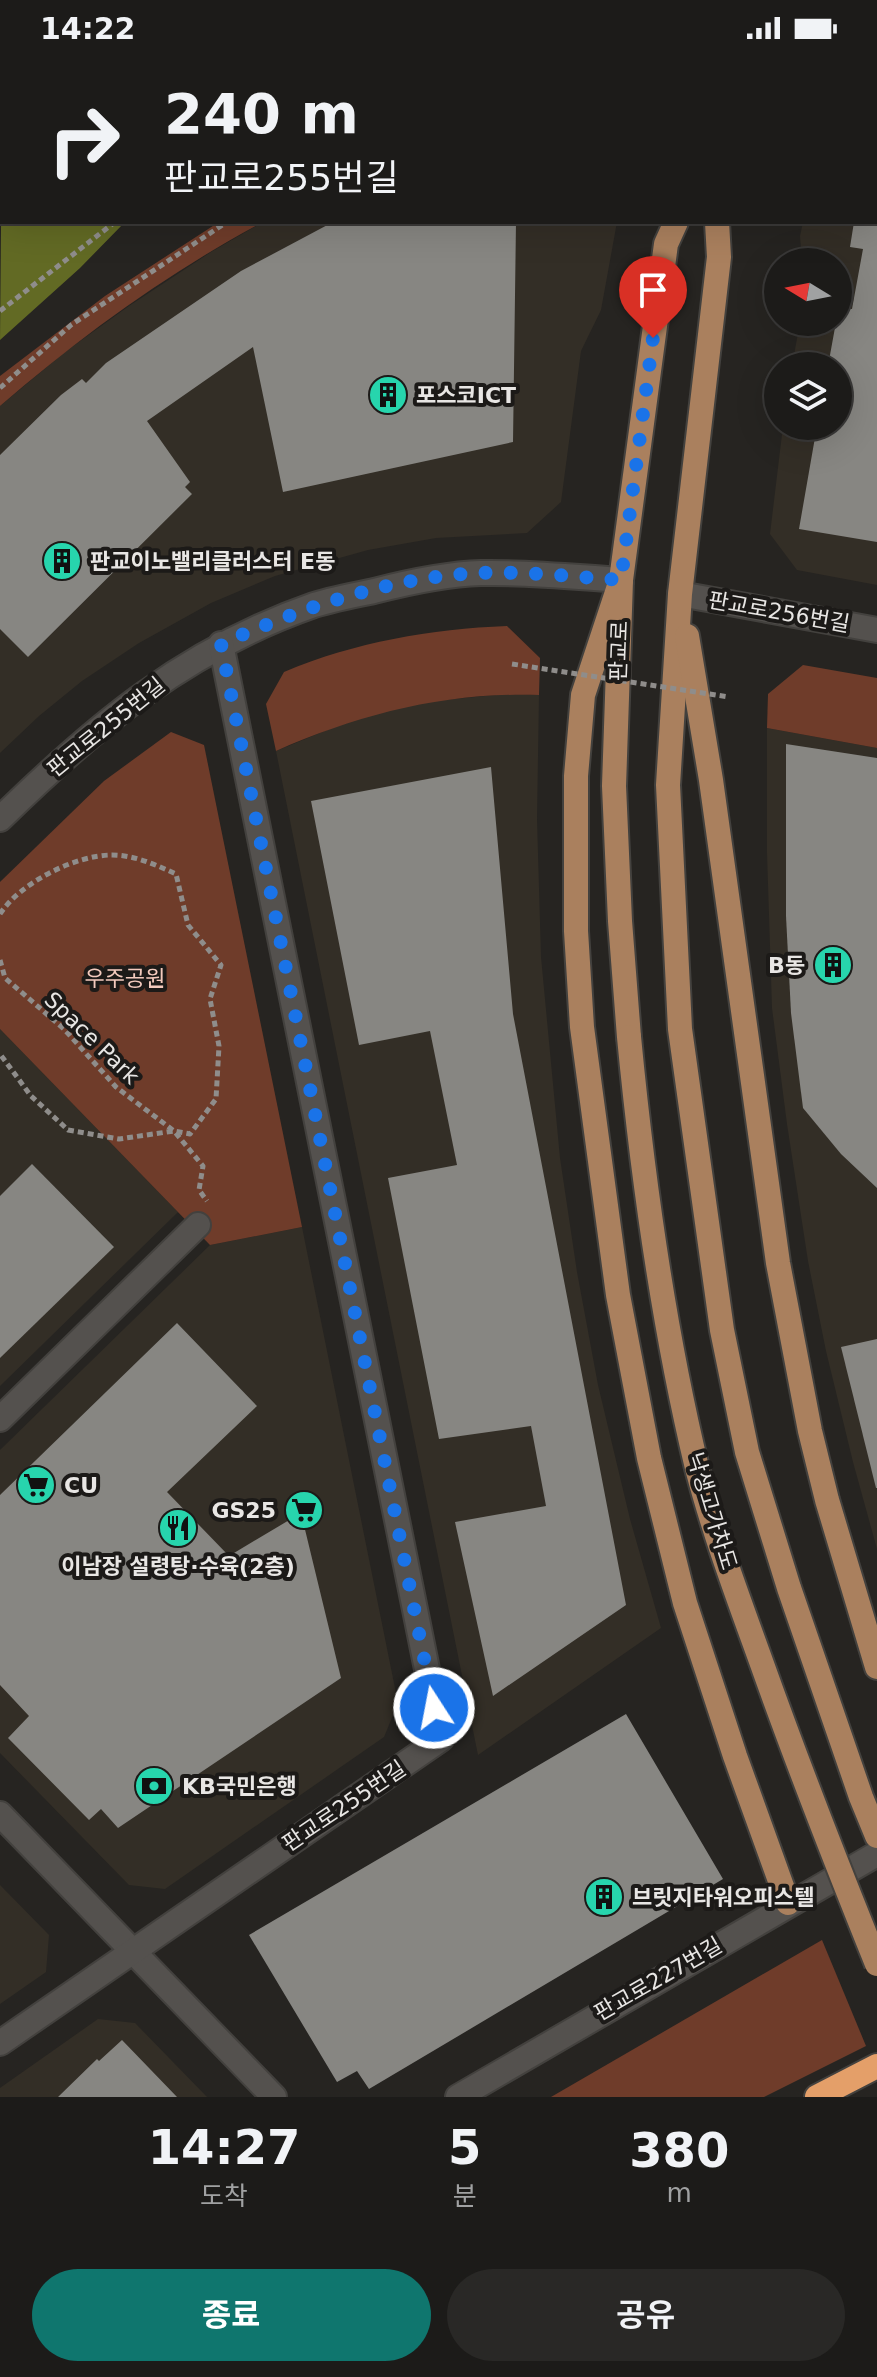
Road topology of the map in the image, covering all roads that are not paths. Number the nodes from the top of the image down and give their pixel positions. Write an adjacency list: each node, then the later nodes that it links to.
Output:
1 (675, 224): 3 (main road, 판교로)
2 (717, 224): 4 (main road)
3 (621, 580): 6 (street, 판교로255번길); 8 (main road, 판교로); 15 (main road)
4 (680, 594): 5 (street, 판교로256번길); 11 (main road); 13 (main road)
5 (877, 630)
6 (221, 644): 7 (street, 판교로255번길); 16 (street, 판교로255번길)
7 (0, 819)
8 (629, 1037): 17 (main road, 낙생고가차도, bridge)
9 (198, 1225): 10 (street)
10 (0, 1419)
11 (877, 1667)
12 (0, 1814): 16 (street)
13 (877, 1836)
14 (868, 1858): 15 (street, 판교로227번길)
15 (788, 1903): 21 (street, 판교로227번길)
16 (133, 1950): 18 (street, 판교로255번길); 20 (street)
17 (877, 1964)
18 (0, 2043)
19 (877, 2066): 22 (highway)
20 (274, 2097)
21 (458, 2097)
22 (817, 2097)

